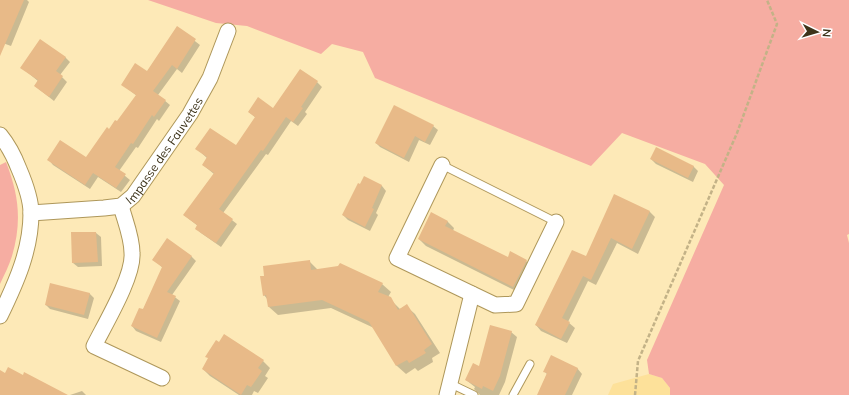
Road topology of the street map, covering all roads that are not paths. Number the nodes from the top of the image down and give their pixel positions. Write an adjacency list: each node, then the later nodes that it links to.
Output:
1 (228, 30): 4 (street, Impasse des Fauvettes)
2 (0, 134): 5 (street)
3 (442, 165): 6 (lane); 7 (street)
4 (121, 206): 5 (street, Impasse des Fauvettes); 10 (street)
5 (31, 213): 8 (street)
6 (556, 222): 7 (street)
7 (472, 294): 11 (street)
8 (0, 316)
9 (530, 364): 13 (lane)
10 (162, 378)
11 (449, 390): 12 (lane)
12 (474, 395)
13 (513, 395)

